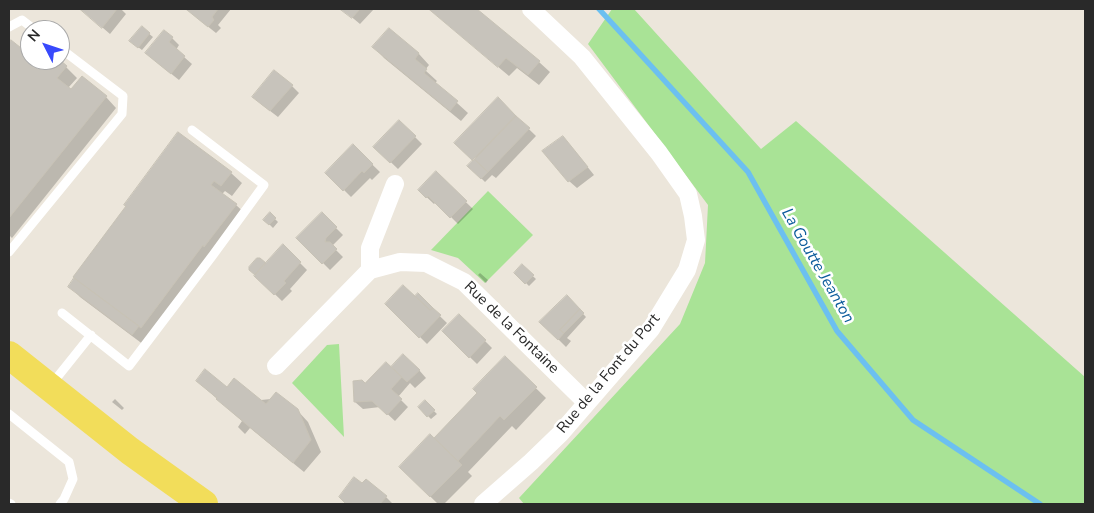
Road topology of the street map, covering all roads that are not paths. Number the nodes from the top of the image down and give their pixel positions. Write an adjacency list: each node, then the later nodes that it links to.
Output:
1 (531, 9): 12 (street, Rue de la Font du Port)
2 (70, 56): 5 (lane)
3 (192, 130): 8 (lane)
4 (395, 184): 6 (street)
5 (9, 252)
6 (370, 270): 10 (street); 12 (street, Rue de la Fontaine)
7 (62, 313): 8 (lane)
8 (91, 335): 11 (lane)
9 (9, 355): 11 (main road)
10 (276, 366)
11 (50, 387): 14 (main road)
12 (586, 402): 18 (street, Rue de la Font du Port)
13 (9, 414): 15 (lane)
14 (130, 451): 16 (main road); 17 (main road)
15 (60, 504)
16 (185, 504)
17 (204, 504)
18 (483, 504)

